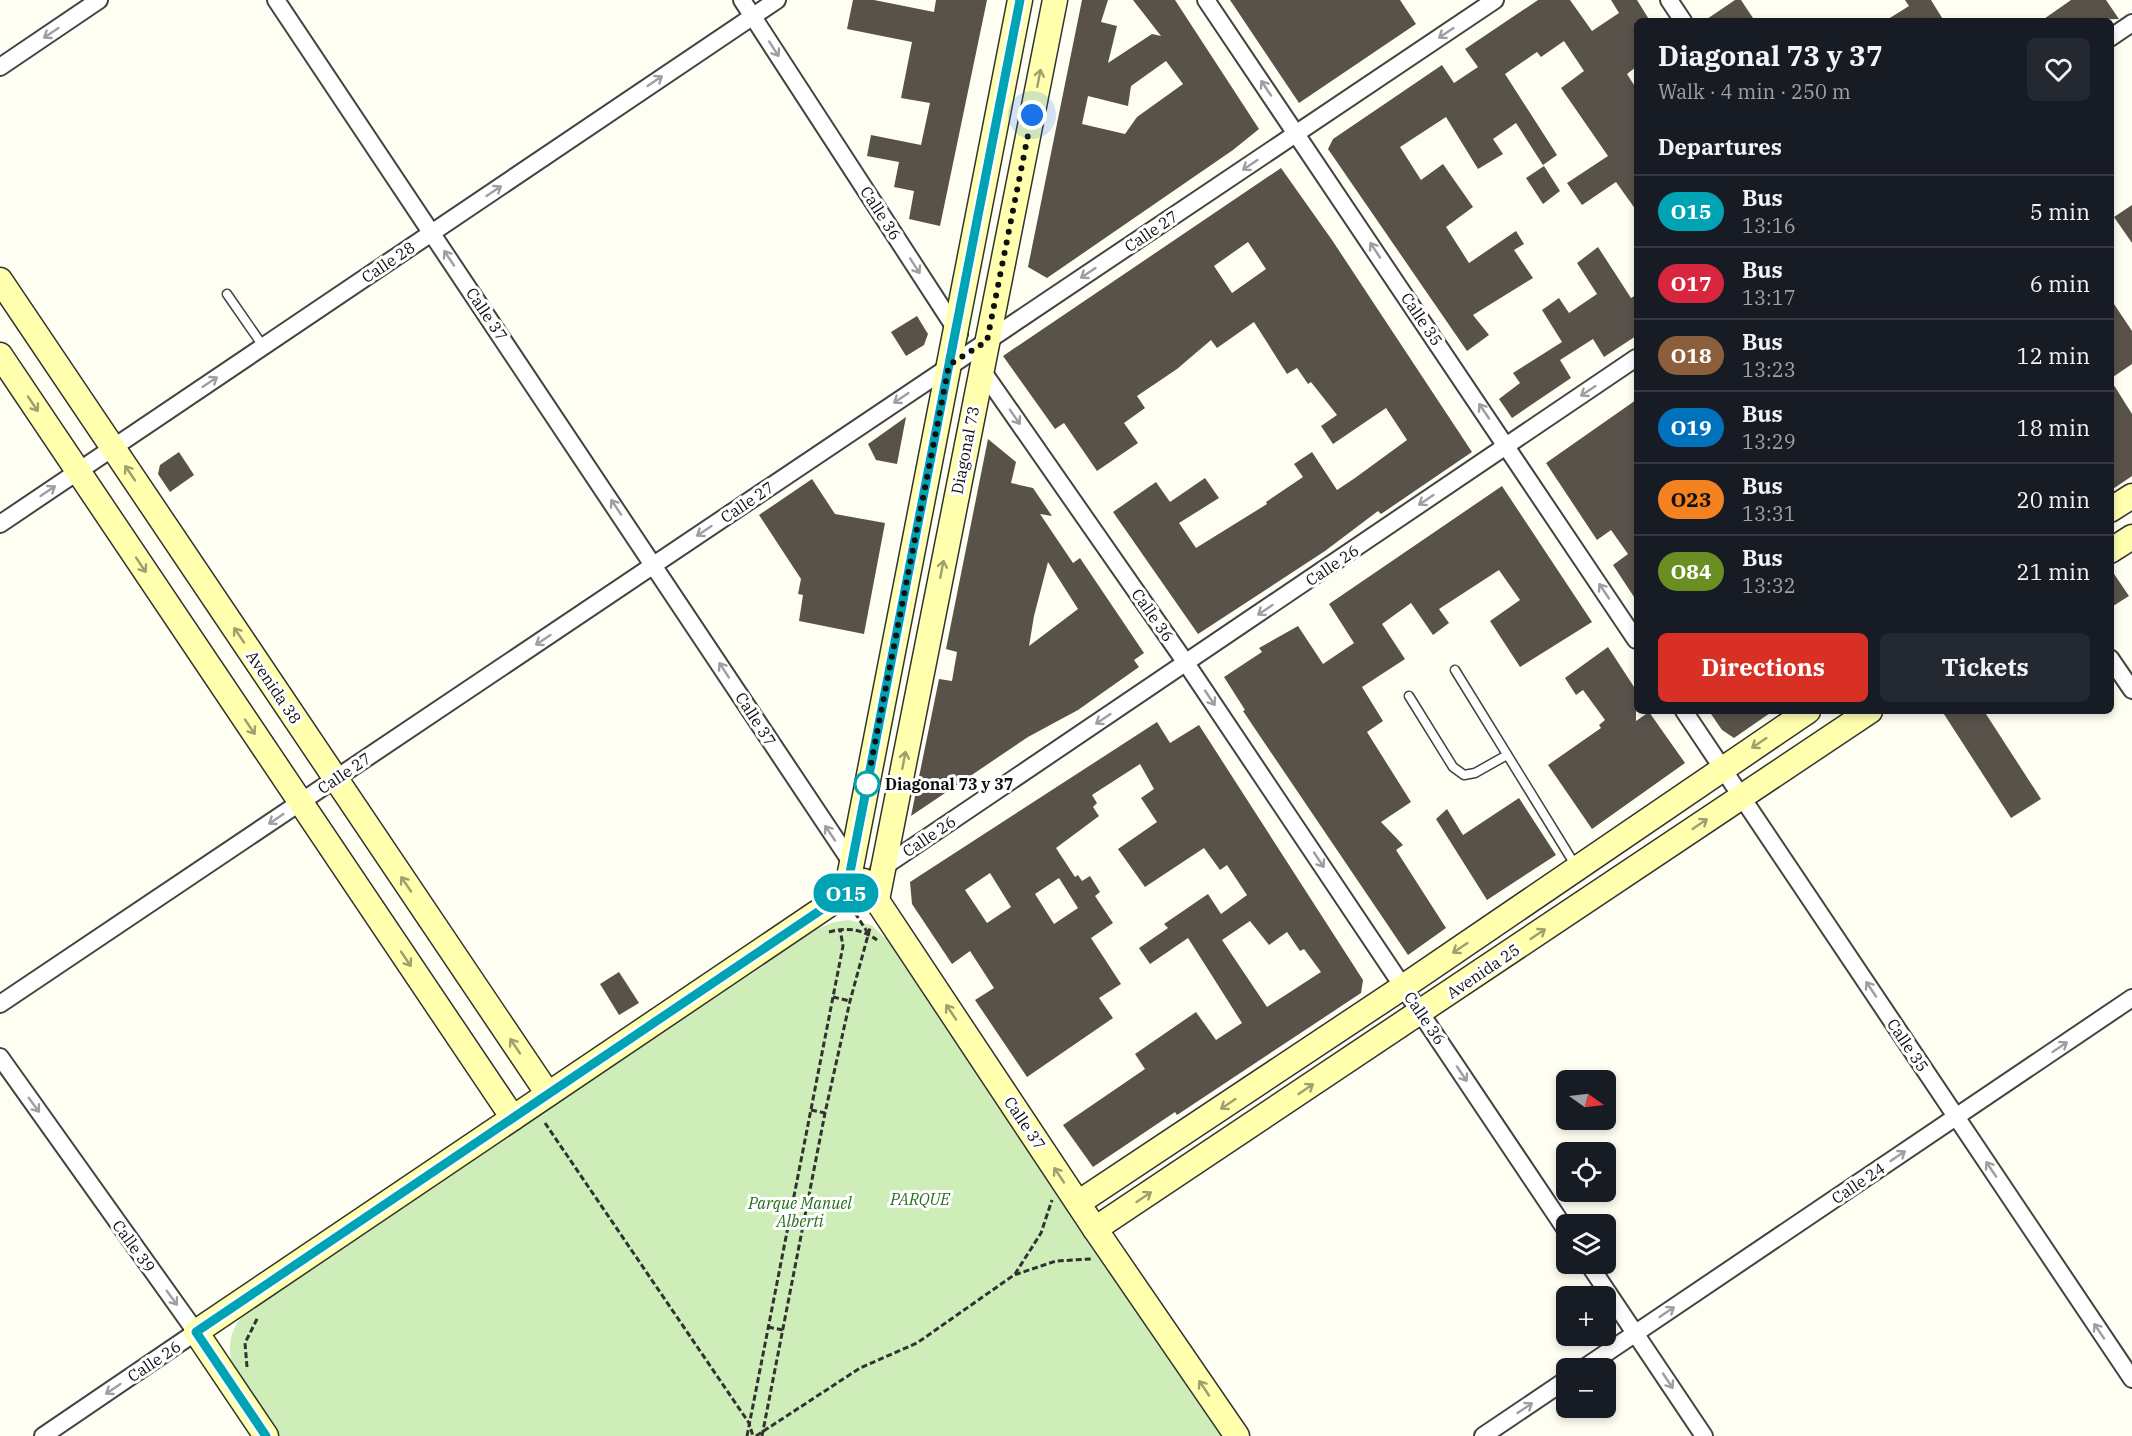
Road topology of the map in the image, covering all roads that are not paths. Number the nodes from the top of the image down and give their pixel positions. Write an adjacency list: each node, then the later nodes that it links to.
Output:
1 (99, 0): 14 (street, one-way to 14)
2 (276, 0): 16 (street, Calle 37)
3 (742, 0): 10 (street, Calle 36)
4 (777, 0): 10 (street, Calle 28)
5 (1020, 0): 19 (main road, Diagonal 73)
6 (1055, 0): 21 (main road, Diagonal 73, one-way to 6)
7 (1206, 0): 15 (street, Calle 35, one-way to 7)
8 (1495, 0): 15 (street, Calle 27, one-way to 15)
9 (1669, 0): 11 (street)
10 (753, 16): 16 (street, Calle 28, one-way to 10); 19 (street, Calle 36, one-way to 19)
11 (1681, 18)
12 (2132, 24): 13 (street)
13 (2114, 35)
14 (0, 67)
15 (1297, 133): 21 (street, Calle 27, one-way to 21); 25 (street, Calle 35, one-way to 15)
16 (432, 232): 20 (street, Calle 28); 33 (street, Calle 37, one-way to 16)
17 (0, 280): 26 (main road, Avenida 38)
18 (227, 294): 20 (lane)
19 (956, 330): 21 (street, Calle 36); 24 (main road, Diagonal 73)
20 (263, 346): 26 (street, Calle 28, one-way to 20)
21 (979, 354): 24 (street, Calle 27); 35 (street, Calle 36, one-way to 35); 48 (main road, Diagonal 73, one-way to 21)
22 (0, 355): 27 (main road, one-way to 27)
23 (1634, 359): 25 (street, Calle 26, one-way to 25)
24 (949, 365): 33 (street, Calle 27, one-way to 33); 50 (main road, Diagonal 73)
25 (1507, 446): 34 (street, Calle 35, one-way to 25); 35 (street, Calle 26, one-way to 35)
26 (113, 447): 27 (street, Calle 28); 45 (main road, Avenida 38, one-way to 26)
27 (78, 471): 30 (street, Calle 28, one-way to 27); 47 (main road, one-way to 47)
28 (2132, 496): 29 (main road)
29 (2114, 507)
30 (0, 524)
31 (2132, 537): 32 (main road)
32 (2114, 548)
33 (655, 564): 45 (street, Calle 27, one-way to 45); 50 (street, Calle 37, one-way to 33)
34 (1634, 637)
35 (1186, 663): 48 (street, Calle 26, one-way to 48); 51 (street, Calle 36, one-way to 51)
36 (2114, 664): 38 (street)
37 (1455, 670): 43 (lane)
38 (2132, 690)
39 (1409, 696): 43 (lane)
40 (1686, 714): 44 (street, Calle 35)
41 (1803, 714): 44 (main road, Avenida 25, one-way to 44)
42 (1865, 714): 46 (main road, Avenida 25)
43 (1507, 754): 49 (lane)
44 (1722, 768): 46 (street, Calle 35); 49 (main road, Avenida 25)
45 (336, 779): 47 (street, Calle 27); 56 (main road, Avenida 38, one-way to 45)
46 (1741, 796): 54 (main road, Avenida 25, one-way to 46); 57 (street, Calle 35, one-way to 46)
47 (301, 802): 53 (street, Calle 27, one-way to 53); 58 (main road, one-way to 58)
48 (884, 867): 50 (main road, Diagonal 73)
49 (1577, 868): 51 (main road, Avenida 25, one-way to 51)
50 (860, 884): 56 (main road, Calle 26); 59 (main road, Calle 37, one-way to 50)
51 (1403, 987): 54 (street, Calle 36); 59 (main road, Avenida 25, one-way to 59)
52 (2132, 998): 57 (street, Calle 24, one-way to 52)
53 (0, 1004)
54 (1421, 1013): 60 (street, Calle 36, one-way to 60); 61 (main road, Avenida 25, one-way to 54)
55 (0, 1058): 63 (street, Calle 39, one-way to 63)
56 (550, 1105): 58 (main road, Calle 26)
57 (1956, 1117): 64 (street, Calle 24, one-way to 57); 66 (street, Calle 35, one-way to 57)
58 (513, 1118): 63 (main road, Calle 26)
59 (1078, 1203): 61 (main road, Calle 37)
60 (1556, 1215)
61 (1095, 1229): 70 (main road, Calle 37, one-way to 61)
62 (1595, 1274): 64 (street)
63 (196, 1332): 68 (street, Calle 26, one-way to 68); 69 (main road, Calle 39)
64 (1635, 1333): 65 (street, Calle 24); 72 (street, one-way to 72)
65 (1599, 1358)
66 (2132, 1379)
67 (1556, 1387): 71 (street, one-way to 67)
68 (43, 1436)
69 (266, 1436)
70 (1237, 1436)
71 (1483, 1436)
72 (1704, 1436)

